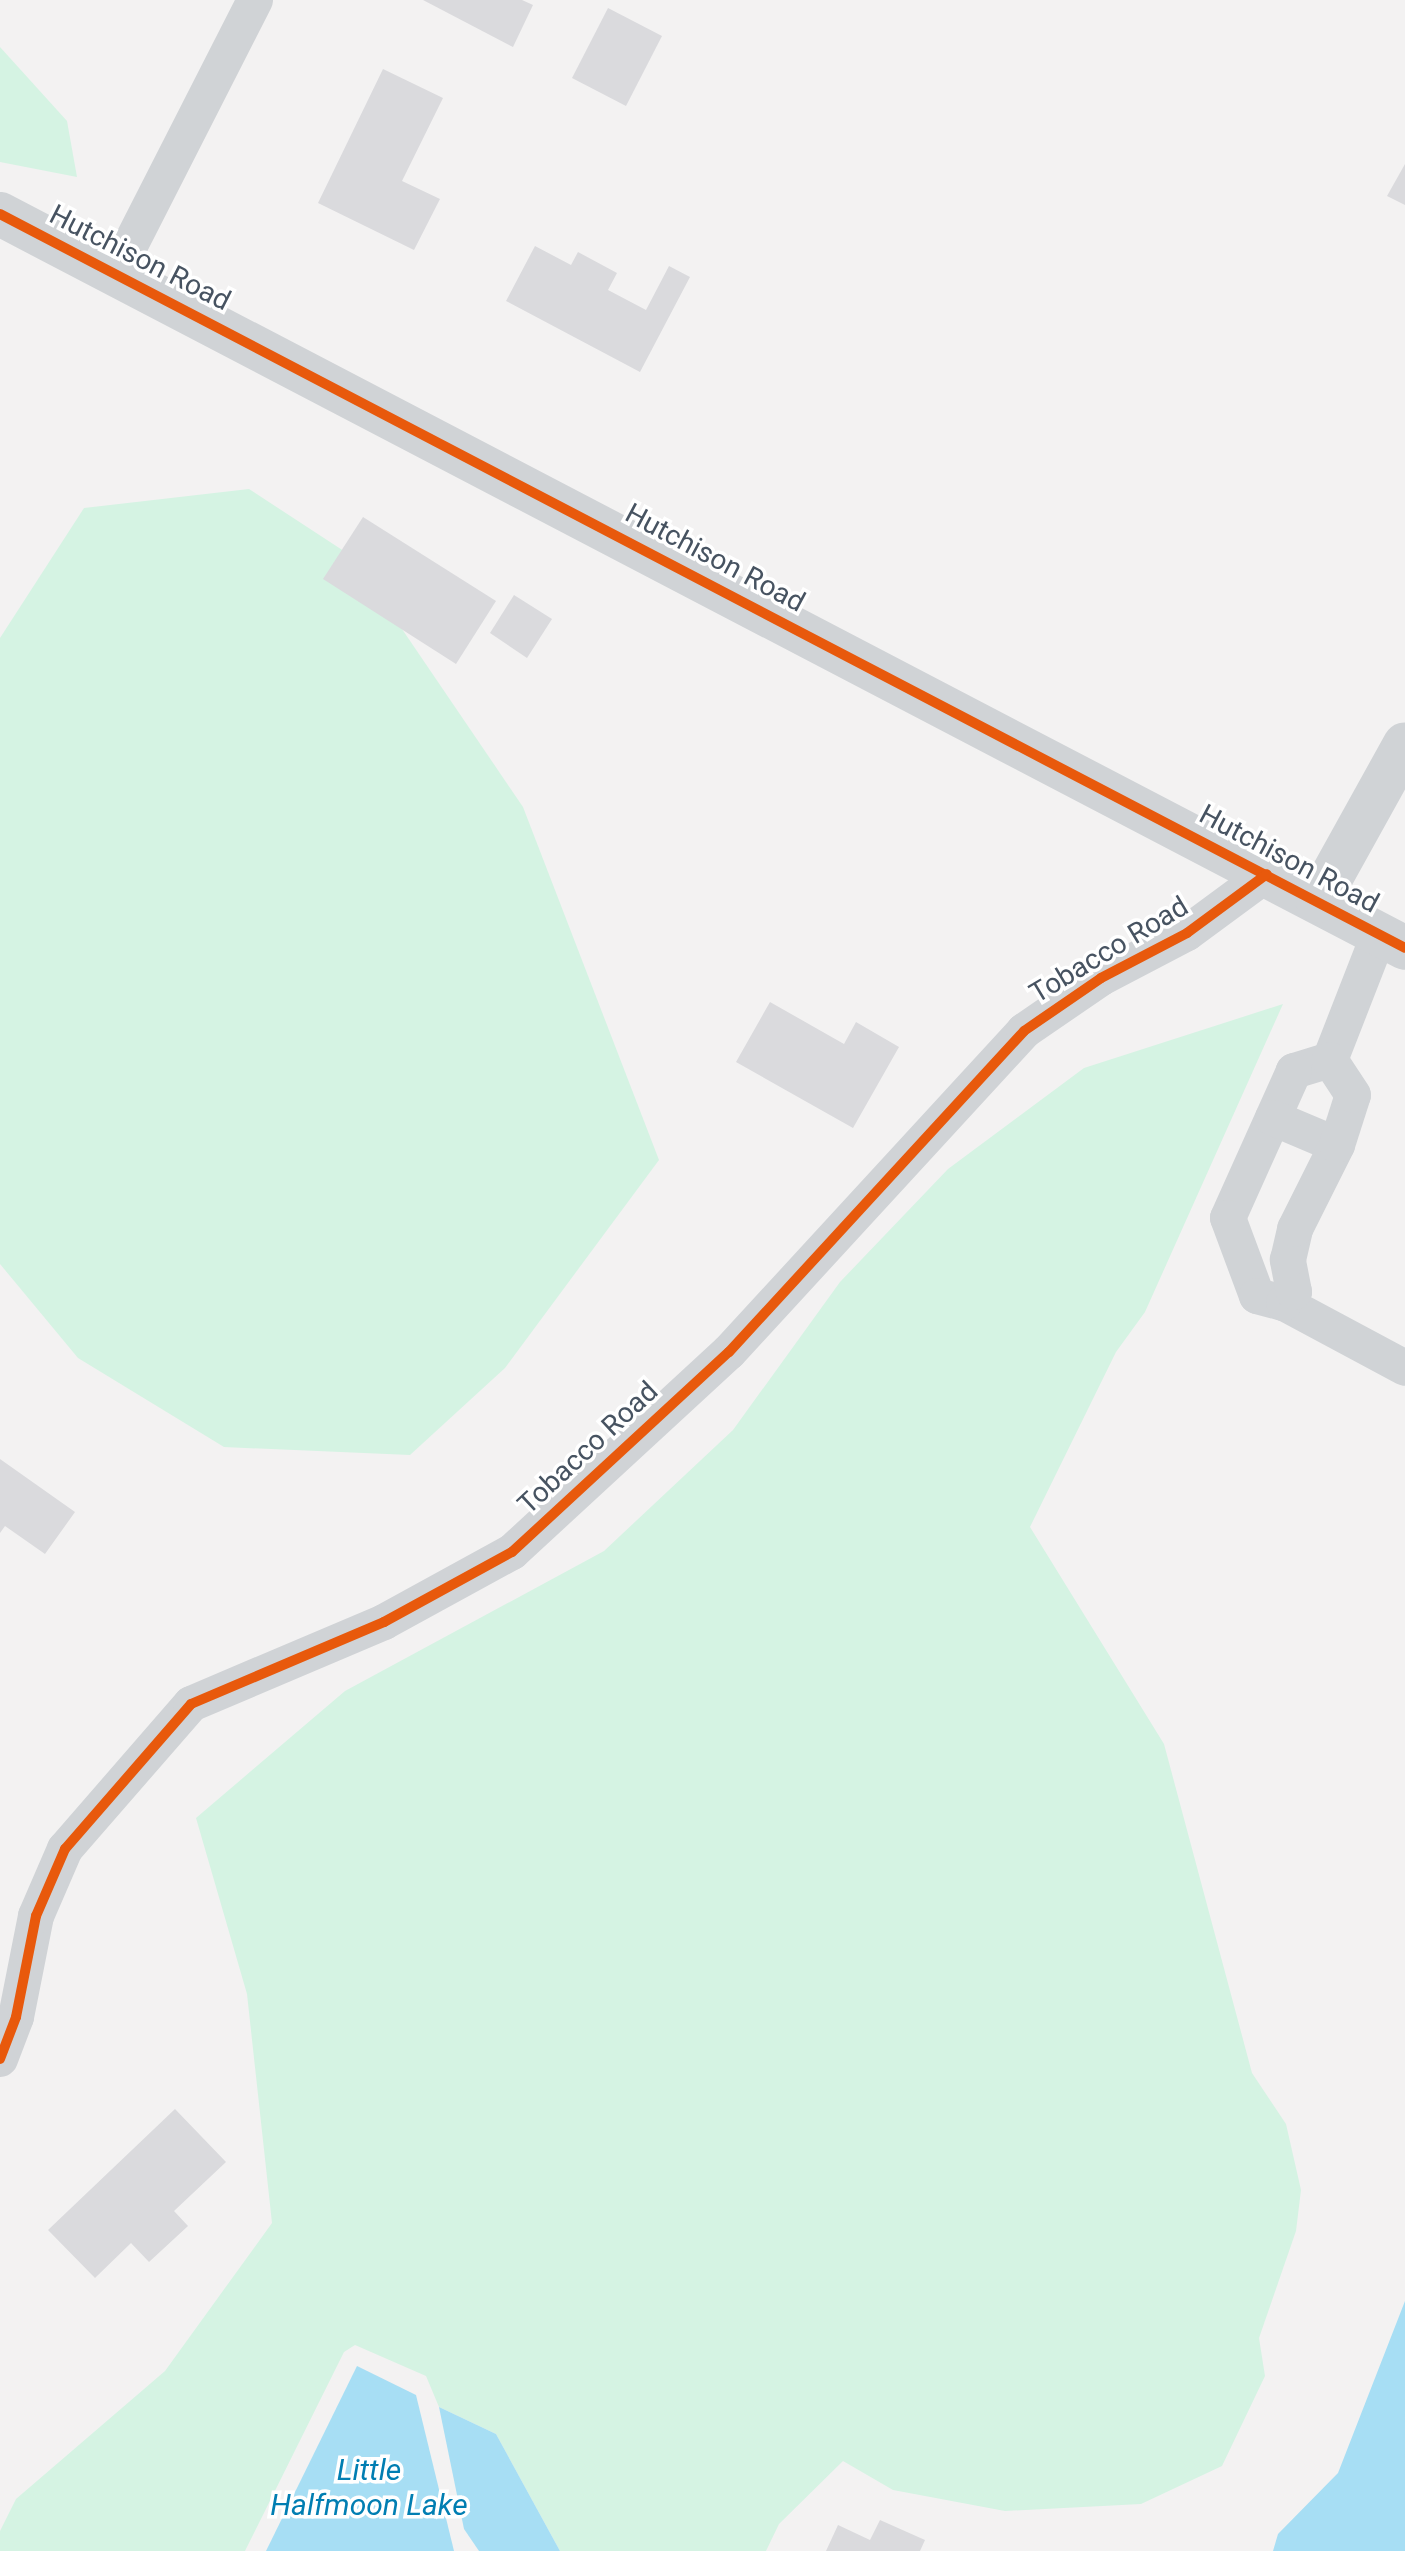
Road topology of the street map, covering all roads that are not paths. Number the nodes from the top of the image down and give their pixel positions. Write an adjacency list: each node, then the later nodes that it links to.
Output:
1 (255, 0): 3 (street)
2 (0, 214): 3 (street, Hutchison Road)
3 (117, 271): 5 (street, Hutchison Road)
4 (1405, 744): 6 (street)
5 (1267, 874): 6 (street, Hutchison Road); 13 (street, Tobacco Road)
6 (1318, 901): 7 (street, Hutchison Road)
7 (1392, 941): 8 (street)
8 (1330, 1060): 9 (street); 10 (street)
9 (1273, 1118): 10 (street); 11 (street)
10 (1337, 1145): 11 (street)
11 (1284, 1303): 12 (street)
12 (1405, 1368)
13 (0, 2059)

